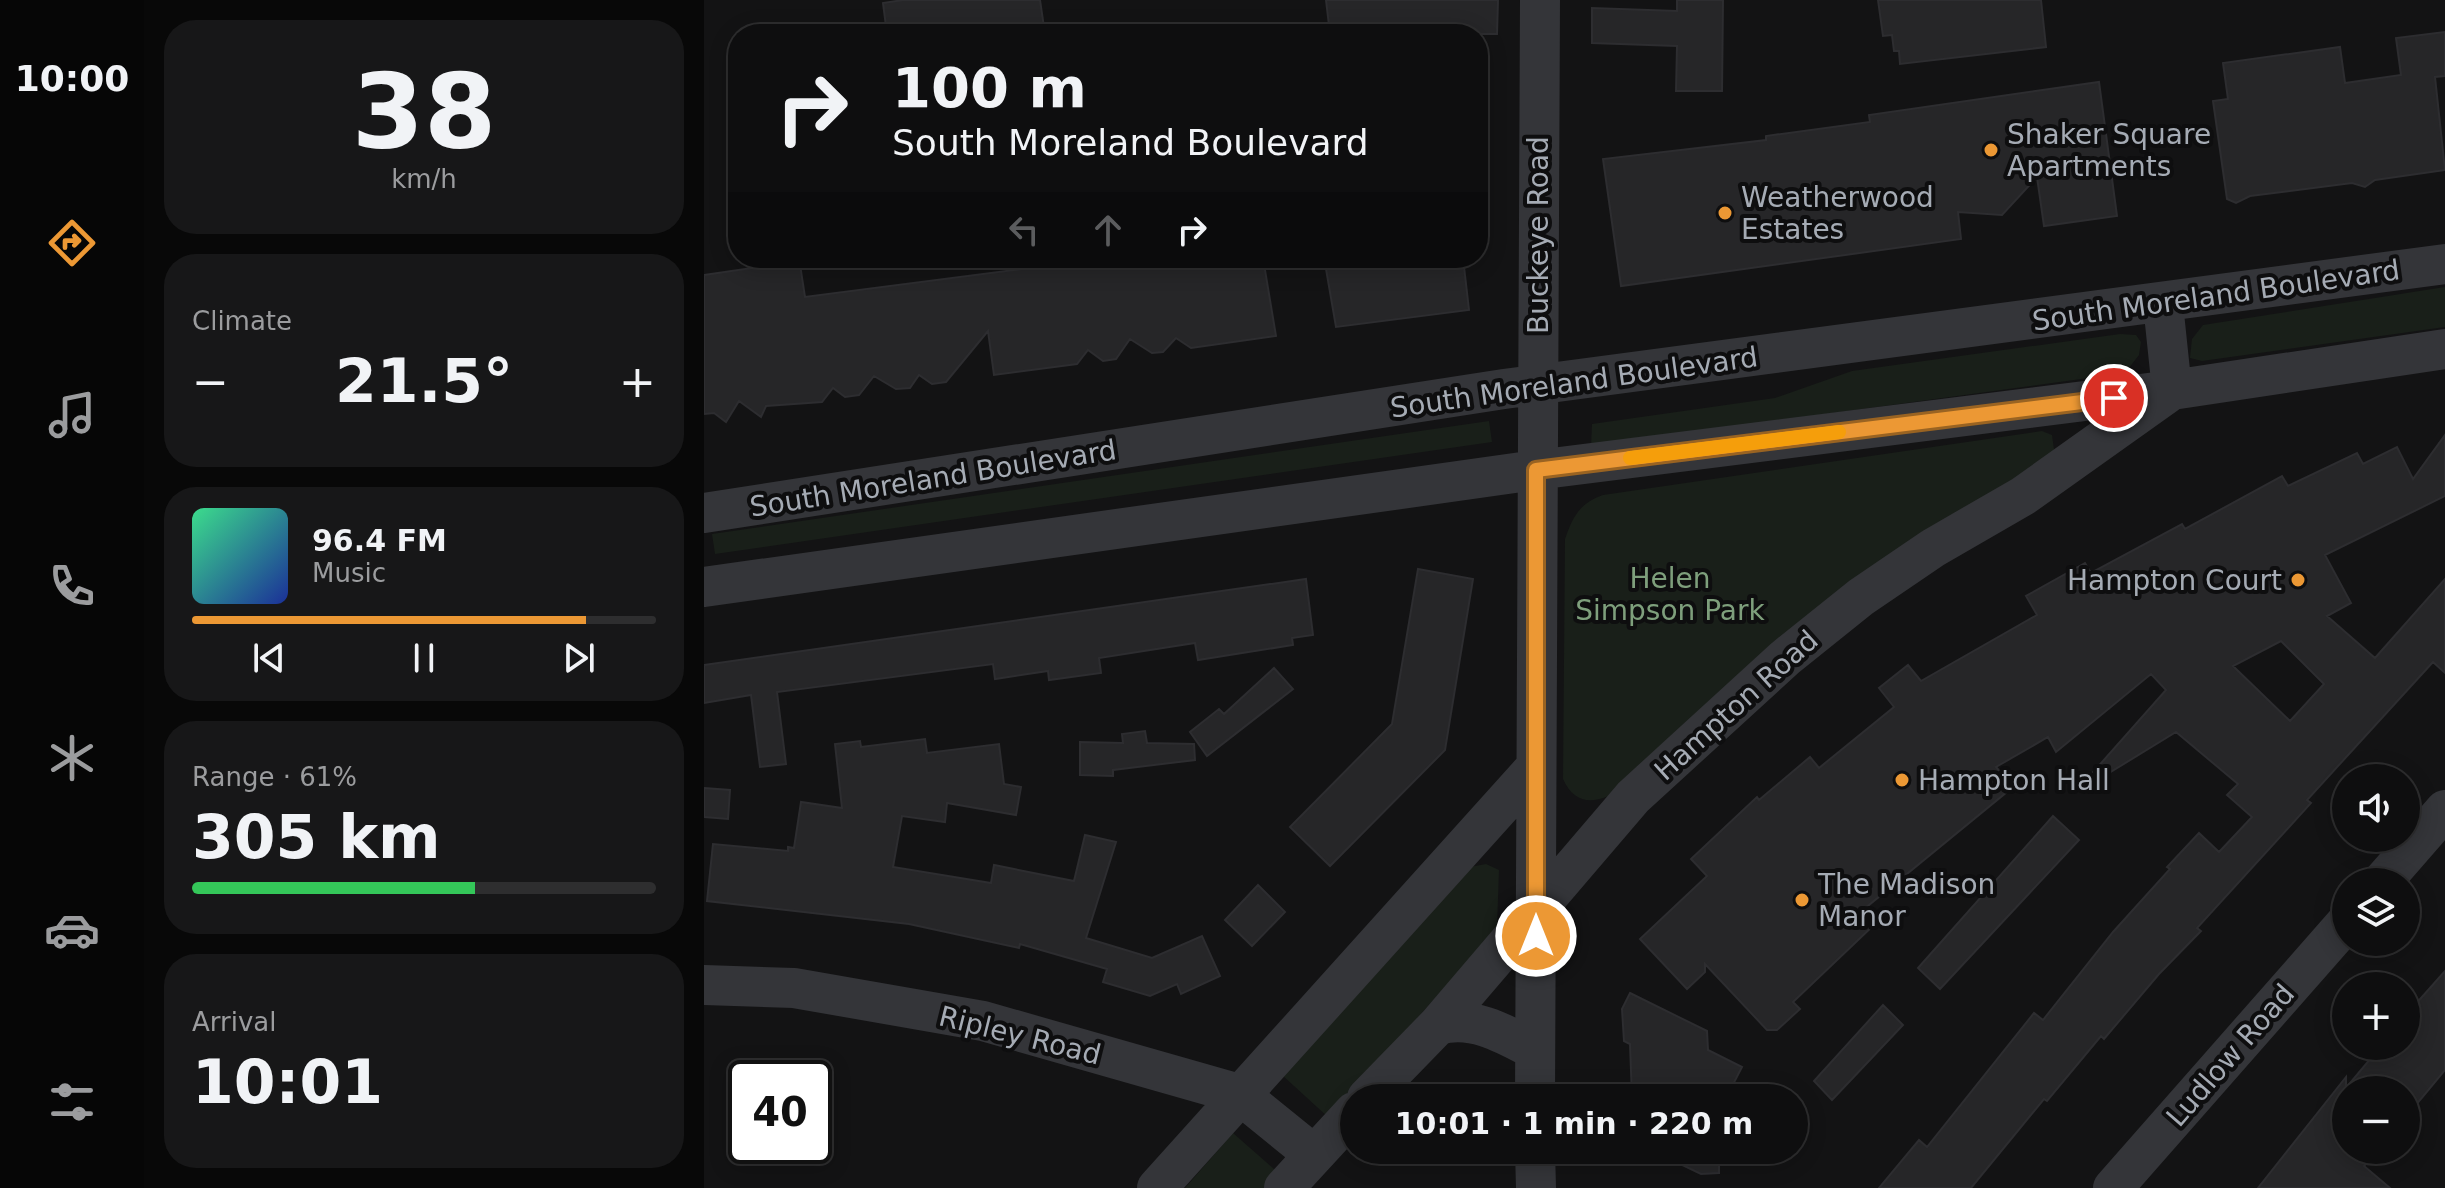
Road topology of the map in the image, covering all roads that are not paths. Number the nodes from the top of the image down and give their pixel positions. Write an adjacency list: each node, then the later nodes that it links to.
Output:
1 (1540, 0): 5 (street, Buckeye Road)
2 (2445, 264): 3 (street, South Moreland Boulevard)
3 (2163, 304): 5 (street, South Moreland Boulevard); 6 (street)
4 (2445, 349): 6 (street)
5 (1537, 384): 7 (street, Buckeye Road); 8 (street, South Moreland Boulevard)
6 (2172, 390): 7 (street); 13 (street, Hampton Road)
7 (1536, 470): 9 (street); 10 (street, Buckeye Road)
8 (704, 513)
9 (704, 587)
10 (1536, 767): 13 (street, Buckeye Road); 20 (street)
11 (2445, 810): 12 (street)
12 (2394, 868)
13 (1536, 908): 16 (street, Hampton Road); 17 (street, Buckeye Road)
14 (2332, 939): 27 (street, Ludlow Road)
15 (704, 985): 20 (street, Ripley Road)
16 (1438, 1025): 17 (street); 18 (street, Hampton Road)
17 (1535, 1050): 19 (street, Buckeye Road)
18 (1381, 1084)
19 (1535, 1084)
20 (1239, 1094): 22 (street, Ripley Road); 24 (street)
21 (1340, 1126): 22 (street)
22 (1313, 1154): 25 (street)
23 (1535, 1164): 26 (street)
24 (1157, 1188)
25 (1284, 1188)
26 (1536, 1188)
27 (2113, 1188)

